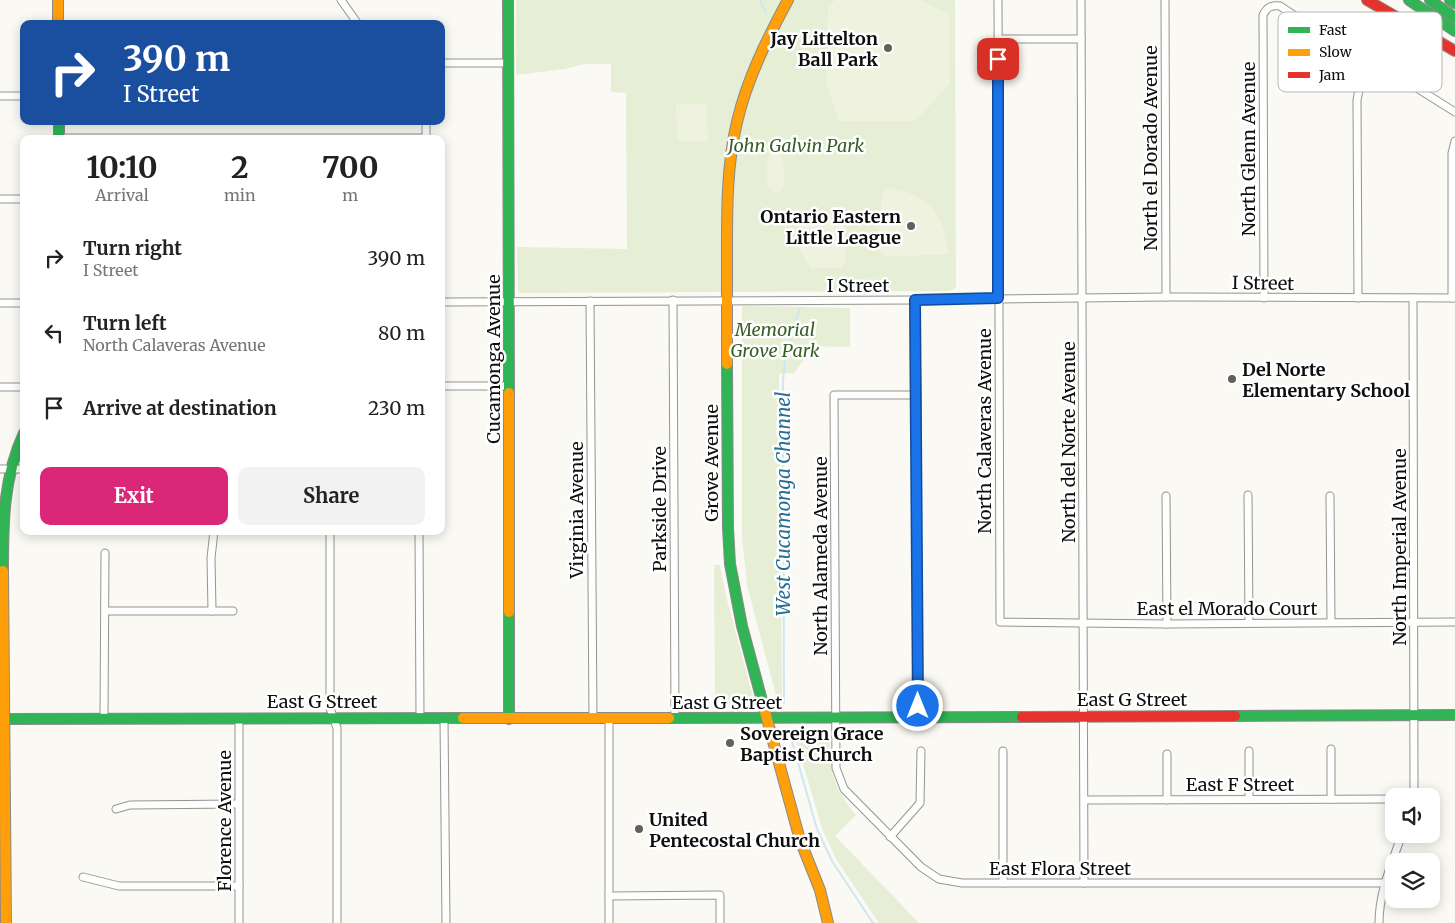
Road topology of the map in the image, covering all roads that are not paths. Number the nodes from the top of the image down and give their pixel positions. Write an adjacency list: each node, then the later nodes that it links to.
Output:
1 (58, 0): 17 (main road)
2 (341, 0): 18 (street)
3 (508, 0): 26 (main road, Cucamonga Avenue)
4 (788, 0): 42 (main road, Grove Avenue)
5 (998, 0): 21 (street, North Calaveras Avenue)
6 (1081, 0): 22 (street, North del Norte Avenue)
7 (1164, 0): 35 (street, North el Dorado Avenue)
8 (1367, 0): 14 (main road)
9 (1409, 0): 15 (main road)
10 (1430, 0): 16 (main road)
11 (1450, 0): 12 (main road)
12 (1455, 3)
13 (1289, 12): 38 (street, North Glenn Avenue)
14 (1388, 12)
15 (1427, 12)
16 (1455, 18)
17 (58, 20)
18 (355, 20)
19 (1442, 22): 20 (main road)
20 (1455, 31)
21 (998, 39): 22 (street); 36 (street, North Calaveras Avenue)
22 (1081, 39): 37 (street, North del Norte Avenue)
23 (1442, 43): 24 (main road)
24 (1455, 50)
25 (445, 63): 26 (street)
26 (508, 63): 45 (main road, Cucamonga Avenue)
27 (1359, 92): 39 (street)
28 (1423, 92): 31 (street)
29 (0, 96): 30 (street)
30 (20, 96)
31 (1455, 112)
32 (1455, 142): 41 (street)
33 (0, 199): 34 (street)
34 (20, 199)
35 (1166, 297): 37 (street, I Street); 38 (street, I Street)
36 (998, 298): 37 (street, I Street); 44 (street, I Street); 70 (street, North Calaveras Avenue)
37 (1082, 298): 71 (street, North del Norte Avenue)
38 (1264, 298): 39 (street, I Street)
39 (1358, 298): 40 (street, I Street)
40 (1413, 298): 41 (street, I Street); 73 (street, North Imperial Avenue)
41 (1453, 298)
42 (727, 299): 43 (street, I Street); 44 (street, I Street); 90 (main road, Grove Avenue)
43 (672, 300): 46 (street, I Street); 89 (street, Parkside Drive)
44 (915, 300): 54 (street)
45 (509, 301): 46 (street, I Street); 47 (street, I Street); 51 (main road, Cucamonga Avenue)
46 (590, 301): 87 (street, Virginia Avenue)
47 (445, 302)
48 (0, 303): 49 (street)
49 (20, 303)
50 (445, 386): 51 (street)
51 (509, 386): 92 (main road, Cucamonga Avenue)
52 (0, 387): 53 (street)
53 (20, 387)
54 (917, 395): 79 (street); 82 (street, North Alameda Avenue)
55 (20, 441): 56 (main road)
56 (5, 469): 57 (street); 61 (main road)
57 (20, 469)
58 (1248, 495): 76 (street)
59 (1166, 496): 75 (street)
60 (1330, 496): 72 (street)
61 (2, 517): 69 (main road)
62 (214, 535): 67 (street)
63 (330, 535): 85 (street)
64 (420, 535): 81 (street)
65 (105, 553): 66 (street)
66 (105, 611): 67 (street); 83 (street)
67 (212, 611): 68 (street)
68 (233, 611)
69 (2, 615): 91 (main road)
70 (1000, 622): 71 (street, East el Morado Court)
71 (1084, 622): 75 (street, East el Morado Court); 80 (street, North del Norte Avenue)
72 (1330, 622): 73 (street, East el Morado Court); 76 (street, East el Morado Court)
73 (1414, 622): 74 (street, East el Morado Court); 77 (street, North Imperial Avenue)
74 (1455, 622)
75 (1167, 624): 76 (street, East el Morado Court)
76 (1249, 624)
77 (1414, 715): 78 (main road, East G Street); 80 (main road, East G Street); 98 (street, North Imperial Avenue)
78 (1455, 715)
79 (918, 716): 80 (main road, East G Street); 82 (main road, East G Street)
80 (1085, 716): 101 (street, North del Norte Avenue)
81 (420, 717): 85 (main road, East G Street); 86 (main road, East G Street)
82 (836, 717): 90 (main road, East G Street); 106 (street, East Flora Street)
83 (104, 718): 84 (main road, East G Street); 91 (main road, East G Street)
84 (238, 718): 85 (main road, East G Street); 104 (street, Florence Avenue)
85 (333, 718): 116 (street)
86 (444, 718): 92 (main road, East G Street); 117 (street)
87 (593, 718): 88 (main road, East G Street); 92 (main road, East G Street)
88 (609, 718): 89 (main road, East G Street); 113 (street)
89 (675, 718): 90 (main road, East G Street)
90 (767, 718): 120 (main road, Grove Avenue)
91 (2, 719): 107 (main road)
92 (509, 719)
93 (1331, 749): 99 (street)
94 (1003, 751): 109 (street)
95 (1249, 751): 103 (street)
96 (921, 752): 106 (street)
97 (1167, 754): 102 (street)
98 (1414, 788)
99 (1331, 799): 100 (street, East F Street); 103 (street, East F Street)
100 (1385, 799)
101 (1085, 800): 102 (street, East F Street); 110 (street, North del Norte Avenue)
102 (1167, 800): 103 (street, East F Street)
103 (1249, 800)
104 (238, 804): 105 (street); 112 (street, Florence Avenue)
105 (116, 809)
106 (890, 837): 109 (street, East Flora Street)
107 (3, 858): 114 (main road)
108 (83, 877): 112 (street)
109 (1003, 883): 110 (street, East Flora Street)
110 (1084, 883): 111 (street, East Flora Street)
111 (1385, 883): 121 (street)
112 (239, 886): 115 (street, Florence Avenue)
113 (609, 896): 118 (street); 119 (street)
114 (6, 923)
115 (239, 923)
116 (337, 923)
117 (446, 923)
118 (609, 923)
119 (720, 923)
120 (828, 923)
121 (1379, 923)

